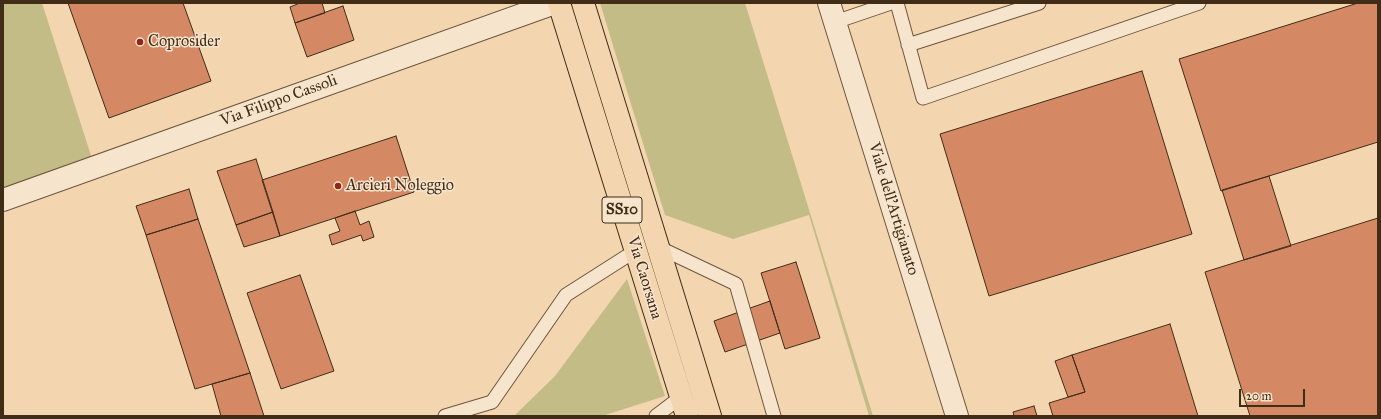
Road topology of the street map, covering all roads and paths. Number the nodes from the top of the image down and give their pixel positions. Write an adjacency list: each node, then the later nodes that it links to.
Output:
1 (555, 3): 10 (street, Via Filippo Cassoli)
2 (559, 3): 12 (main road, Via Caorsana / SS10)
3 (583, 3): 11 (main road, Via Caorsana / SS10)
4 (891, 3): 8 (lane)
5 (897, 3): 9 (lane)
6 (1039, 3): 9 (lane)
7 (1199, 3): 9 (lane)
8 (832, 13): 18 (street, Viale dell'Artigianato)
9 (908, 45)
10 (3, 200)
11 (658, 247): 16 (main road, Via Caorsana / SS10); 17 (lane)
12 (635, 251): 13 (main road, Via Caorsana / SS10); 14 (lane)
13 (684, 407): 15 (lane)
14 (445, 416)
15 (656, 416)
16 (710, 416)
17 (774, 416)
18 (957, 416)

